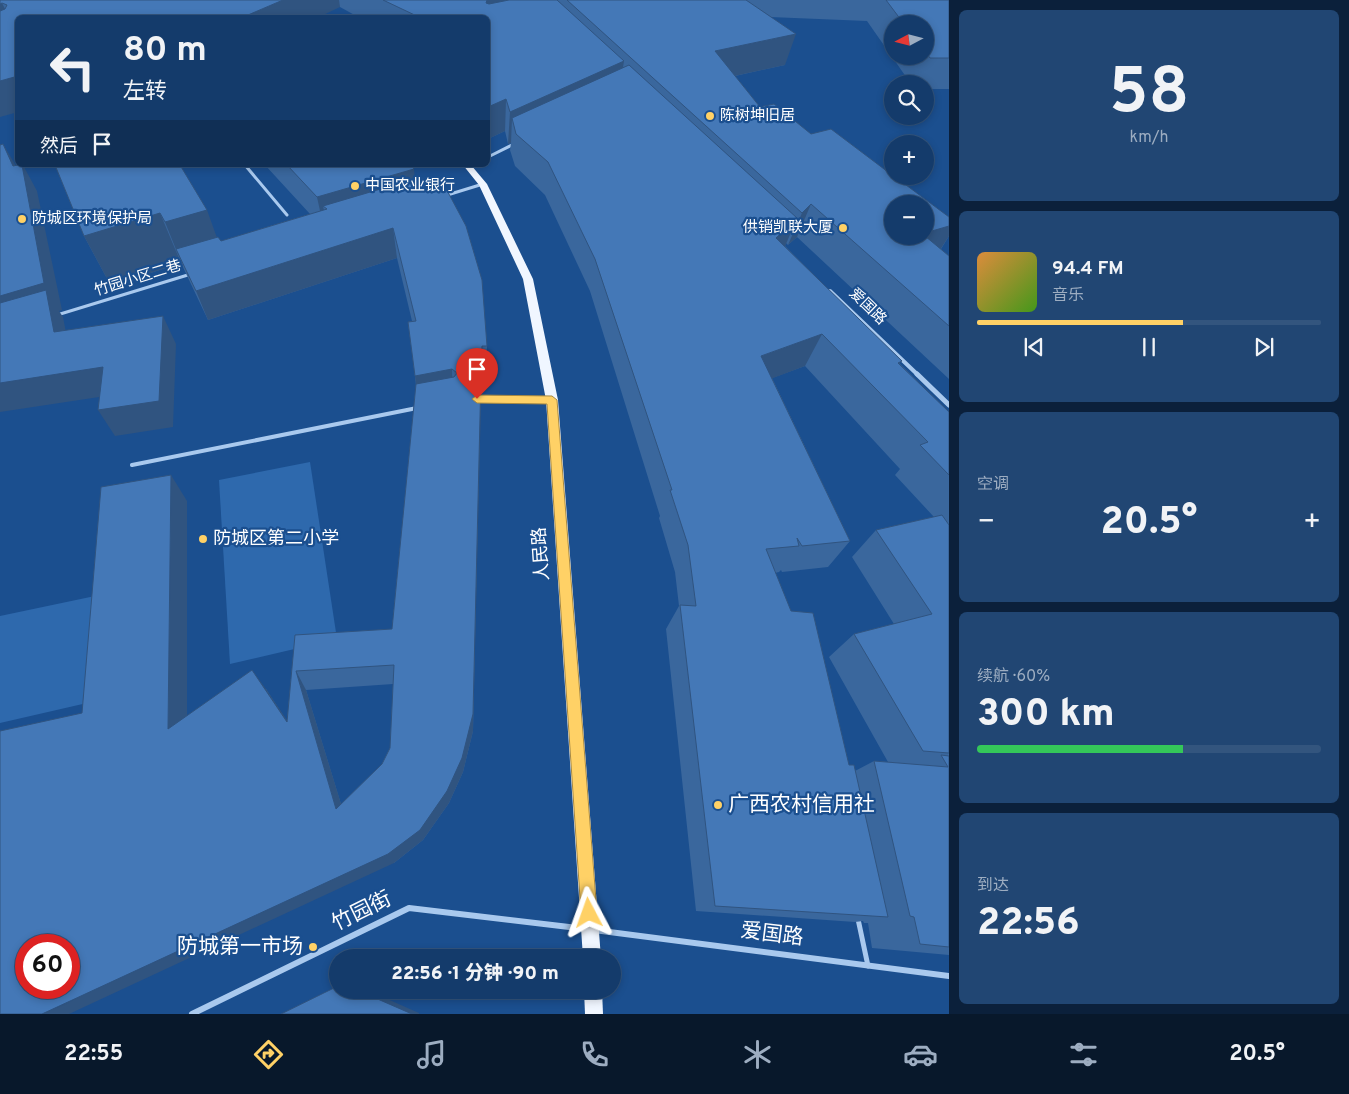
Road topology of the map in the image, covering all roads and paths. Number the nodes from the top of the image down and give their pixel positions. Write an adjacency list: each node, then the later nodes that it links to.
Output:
1 (522, 141): 2 (street)
2 (490, 156)
3 (247, 167): 7 (lane)
4 (470, 167): 5 (main road, 人民路)
5 (483, 184): 6 (lane); 12 (main road, 人民路)
6 (435, 199)
7 (287, 215)
8 (199, 272): 10 (lane, 竹园小区二巷)
9 (830, 290): 13 (street, 爱国路)
10 (57, 315)
11 (477, 399): 12 (lane)
12 (552, 400): 17 (main road, 人民路)
13 (949, 405)
14 (424, 407): 15 (lane)
15 (132, 465)
16 (856, 908): 19 (lane)
17 (591, 930): 18 (main road, 人民路); 19 (street, 爱国路); 22 (street, 竹园街)
18 (592, 949)
19 (868, 966): 20 (street, 爱国路)
20 (949, 976)
21 (593, 999): 23 (main road)
22 (192, 1014)
23 (594, 1014)

